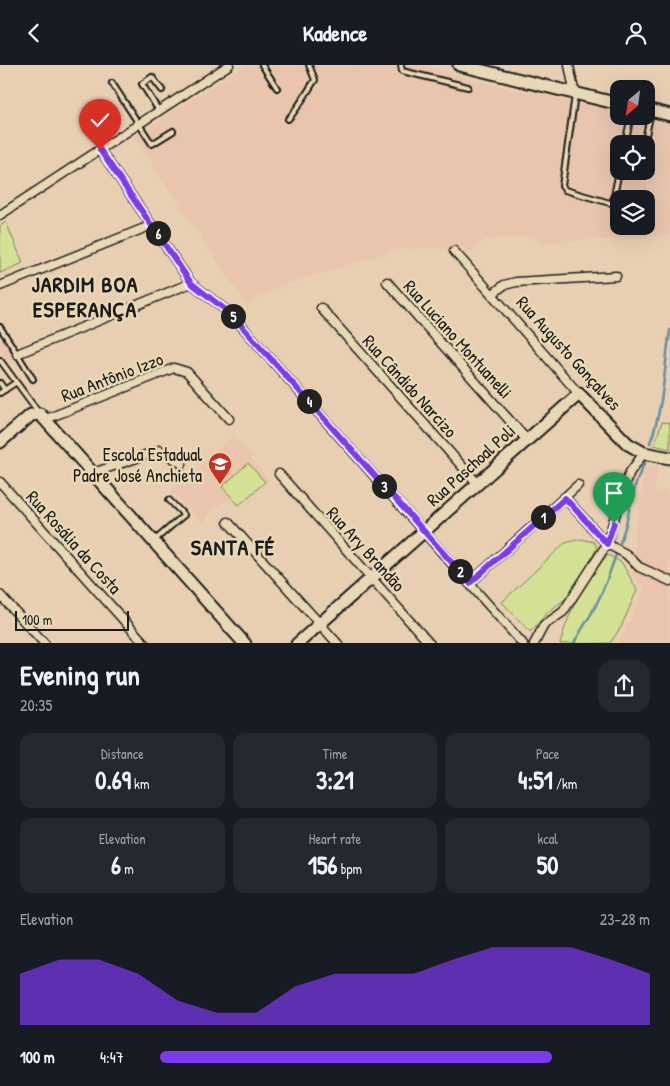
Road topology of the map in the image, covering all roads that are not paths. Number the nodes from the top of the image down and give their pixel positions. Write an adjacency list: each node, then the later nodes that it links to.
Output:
1 (229, 65): 13 (street)
2 (262, 65): 9 (lane)
3 (309, 65): 16 (lane)
4 (401, 65): 8 (lane)
5 (459, 65): 11 (street)
6 (569, 65): 11 (street)
7 (112, 83): 17 (lane)
8 (468, 87)
9 (277, 88)
10 (162, 90): 13 (lane)
11 (575, 95): 12 (street); 20 (lane)
12 (610, 102)
13 (159, 111): 17 (street)
14 (655, 111): 15 (street)
15 (670, 115)
16 (288, 119)
17 (139, 124): 18 (lane); 19 (street)
18 (173, 131)
19 (100, 150): 21 (street); 22 (street)
20 (617, 180)
21 (0, 215)
22 (152, 225): 26 (street); 27 (street)
23 (454, 251): 28 (street, Rua Augusto Gonçalves)
24 (616, 276): 28 (street)
25 (387, 282): 41 (street, Rua Luciano Montuanelli)
26 (191, 283): 31 (street); 54 (street)
27 (0, 285)
28 (493, 294): 38 (street, Rua Augusto Gonçalves)
29 (321, 308): 49 (street, Rua Cândido Narcizo)
30 (0, 327): 31 (lane)
31 (17, 355): 33 (lane)
32 (0, 360): 35 (lane)
33 (33, 379)
34 (0, 383): 36 (lane)
35 (15, 383): 36 (lane); 39 (lane)
36 (5, 390): 37 (lane)
37 (0, 393)
38 (579, 394): 41 (street, Rua Paschoal Poli); 43 (street, Rua Augusto Gonçalves)
39 (43, 416): 40 (street, Rua Antônio Izzo); 42 (street); 46 (street)
40 (229, 419)
41 (526, 439): 49 (street, Rua Paschoal Poli)
42 (0, 442)
43 (644, 453): 44 (street, Rua Augusto Gonçalves); 56 (street)
44 (670, 457)
45 (182, 464): 46 (street)
46 (93, 473): 55 (street)
47 (279, 474): 57 (street, Rua Ary Brandão)
48 (0, 482): 63 (street, Rua Rosália da Costa)
49 (476, 483): 54 (street, Rua Paschoal Poli)
50 (578, 485): 51 (street)
51 (565, 498): 56 (street); 59 (street)
52 (169, 500): 55 (lane)
53 (228, 522): 61 (street)
54 (423, 531): 57 (street, Rua Paschoal Poli); 59 (street)
55 (154, 541): 64 (street)
56 (607, 544): 58 (street); 69 (street)
57 (371, 578): 61 (street, Rua Paschoal Poli); 67 (street, Rua Ary Brandão)
58 (670, 581)
59 (470, 583): 68 (street)
60 (0, 595): 62 (street)
61 (320, 623): 65 (street, Rua Paschoal Poli); 66 (street)
62 (46, 643)
63 (146, 643)
64 (245, 643)
65 (298, 643)
66 (338, 643)
67 (430, 643)
68 (523, 643)
69 (534, 643)

